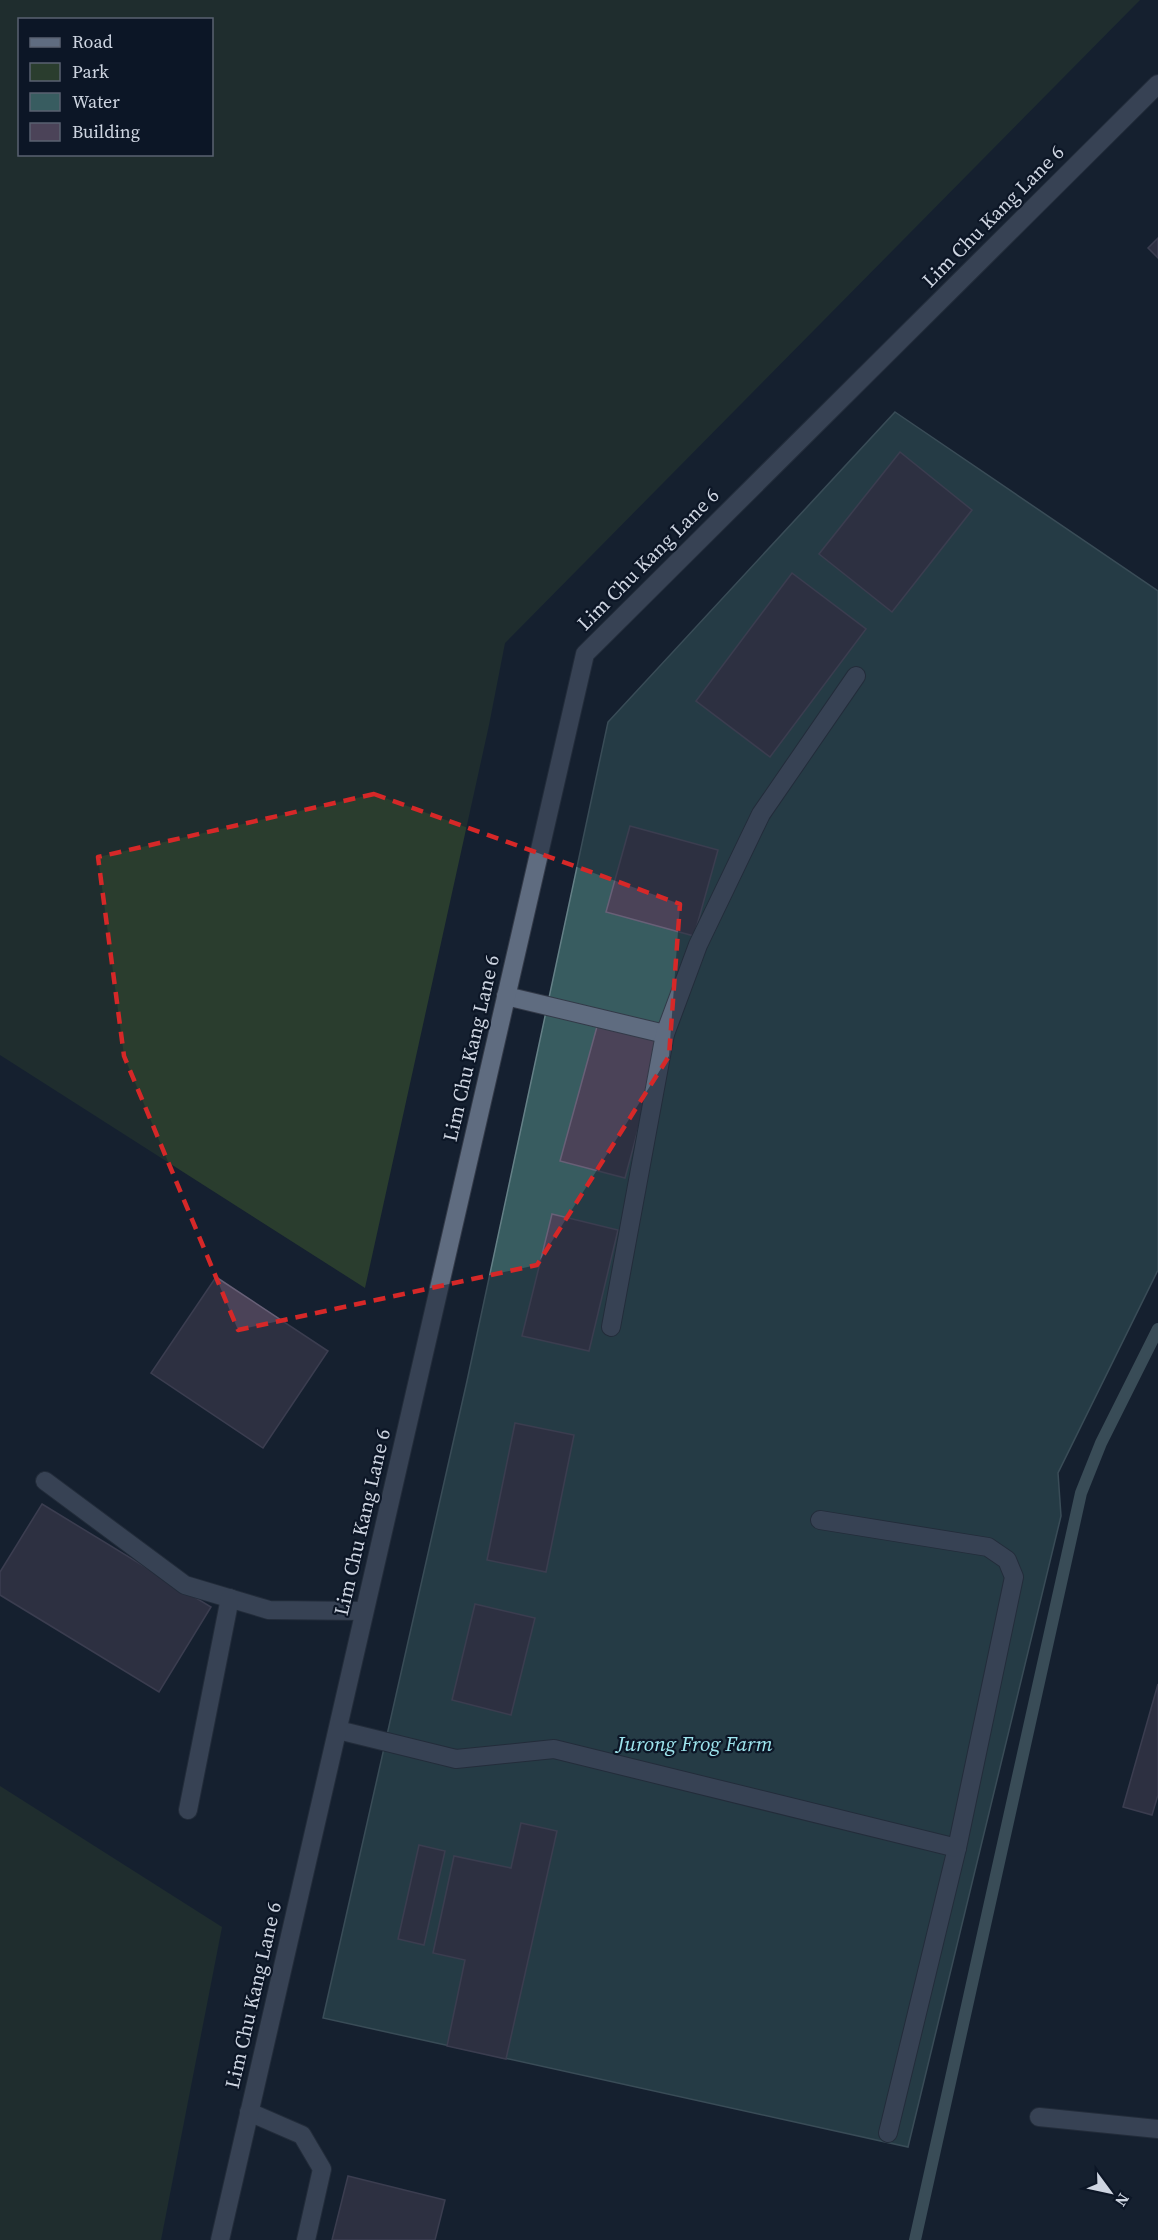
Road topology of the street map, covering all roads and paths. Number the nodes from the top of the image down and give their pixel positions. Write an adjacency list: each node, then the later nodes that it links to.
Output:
1 (1158, 84): 3 (street, Lim Chu Kang Lane 6)
2 (856, 676): 4 (street)
3 (506, 996): 4 (street); 9 (street, Lim Chu Kang Lane 6)
4 (665, 1034): 5 (street)
5 (611, 1327)
6 (45, 1481): 8 (street)
7 (820, 1520): 12 (street)
8 (230, 1598): 9 (street); 11 (street)
9 (364, 1611): 10 (street, Lim Chu Kang Lane 6)
10 (338, 1730): 12 (street); 13 (street, Lim Chu Kang Lane 6)
11 (188, 1810)
12 (957, 1848): 16 (street)
13 (249, 2112): 17 (street, Lim Chu Kang Lane 6); 18 (street)
14 (1039, 2117): 15 (street)
15 (1158, 2129)
16 (888, 2133)
17 (220, 2240)
18 (306, 2240)

